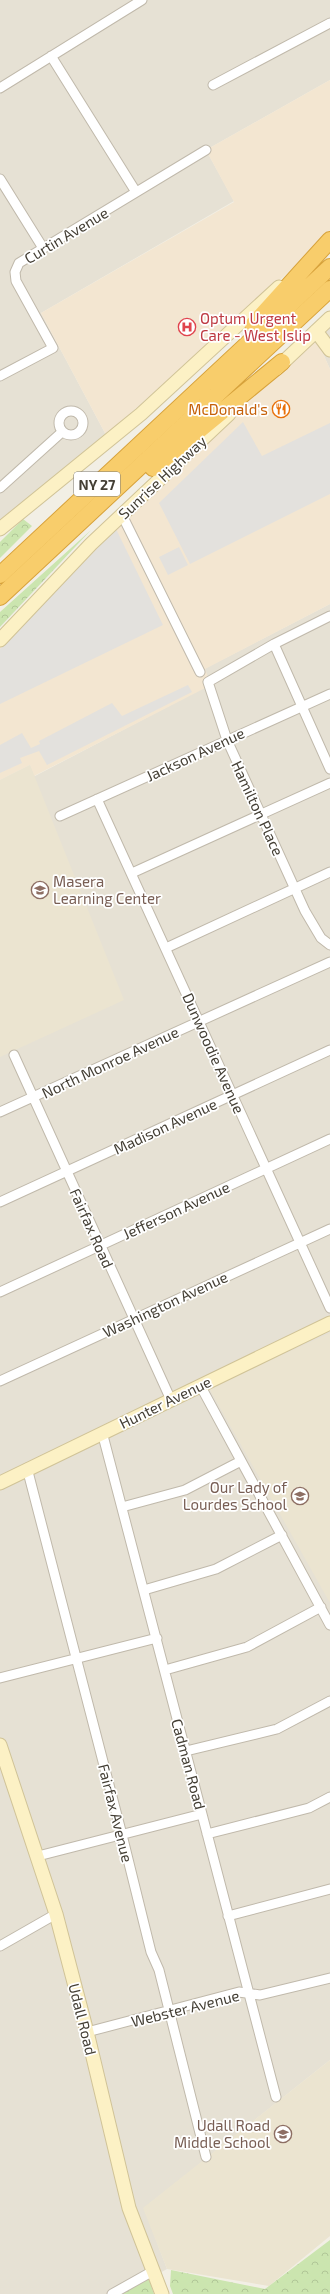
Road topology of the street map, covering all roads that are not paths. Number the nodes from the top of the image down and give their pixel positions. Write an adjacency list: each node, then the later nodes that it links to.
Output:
1 (142, 0): 3 (street)
2 (330, 23): 4 (street)
3 (51, 56): 5 (street); 8 (street)
4 (213, 85)
5 (0, 88)
6 (206, 150): 8 (street, Curtin Avenue)
7 (0, 179): 10 (street)
8 (136, 192): 10 (street, Curtin Avenue)
9 (330, 240): 18 (highway); 23 (street)
10 (43, 248): 17 (street, Curtin Avenue)
11 (330, 267): 18 (highway, NY 27)
12 (330, 289): 22 (highway, Sunrise Highway / NY 27)
13 (330, 318): 14 (street, Sunrise Highway)
14 (316, 331): 15 (street); 16 (street, Sunrise Highway)
15 (330, 350)
16 (282, 362): 21 (street, Sunrise Highway); 22 (highway)
17 (0, 376)
18 (173, 413): 24 (highway, NY 27)
19 (62, 432): 20 (street)
20 (0, 488)
21 (122, 515): 27 (street, Sunrise Highway); 29 (street)
22 (87, 516): 25 (highway, Sunrise Highway / NY 27)
23 (0, 530)
24 (0, 574)
25 (0, 597)
26 (330, 616): 28 (street)
27 (0, 640)
28 (274, 644): 31 (street); 32 (street, Hamilton Place)
29 (200, 672)
30 (330, 694): 31 (street, Jackson Avenue)
31 (302, 706): 32 (street, Jackson Avenue); 33 (street)
32 (227, 740): 35 (street, Jackson Avenue); 36 (street, Hamilton Place)
33 (330, 769)
34 (330, 783): 36 (street)
35 (97, 799): 37 (street, Jackson Avenue); 39 (street, Dunwoodie Avenue)
36 (262, 814): 39 (street); 40 (street, Hamilton Place)
37 (60, 816)
38 (330, 872): 40 (street)
39 (132, 874): 42 (street, Dunwoodie Avenue)
40 (295, 888): 41 (street, Hamilton Place); 42 (street)
41 (330, 945)
42 (166, 948): 44 (street, Dunwoodie Avenue)
43 (330, 962): 44 (street, North Monroe Avenue)
44 (200, 1021): 47 (street, Dunwoodie Avenue); 48 (street, North Monroe Avenue)
45 (330, 1050): 47 (street, Madison Avenue)
46 (14, 1055): 48 (street, Fairfax Road)
47 (233, 1095): 51 (street, Dunwoodie Avenue); 52 (street, Madison Avenue)
48 (33, 1097): 49 (street, North Monroe Avenue); 52 (street, Fairfax Road)
49 (0, 1112)
50 (330, 1139): 51 (street, Jefferson Avenue)
51 (266, 1169): 55 (street, Dunwoodie Avenue); 56 (street, Jefferson Avenue)
52 (66, 1171): 53 (street, Madison Avenue); 56 (street, Fairfax Road)
53 (0, 1202)
54 (330, 1229): 55 (street, Washington Avenue)
55 (300, 1243): 58 (street, Dunwoodie Avenue); 59 (street, Washington Avenue)
56 (100, 1245): 57 (street, Jefferson Avenue); 59 (street, Fairfax Road)
57 (0, 1292)
58 (330, 1308)
59 (133, 1318): 61 (street, Washington Avenue); 63 (street, Fairfax Road)
60 (330, 1323): 62 (street, Hunter Avenue)
61 (0, 1381)
62 (200, 1385): 63 (street, Hunter Avenue); 65 (street)
63 (171, 1400): 64 (street, Hunter Avenue)
64 (102, 1432): 66 (street, Hunter Avenue); 68 (street, Cadman Road)
65 (241, 1461): 68 (street); 69 (street)
66 (27, 1468): 67 (street, Hunter Avenue); 74 (street, Fairfax Avenue)
67 (0, 1483)
68 (122, 1507): 70 (street, Cadman Road)
69 (282, 1535): 70 (street); 71 (street)
70 (144, 1590): 73 (street, Cadman Road)
71 (321, 1607): 72 (street); 75 (street)
72 (330, 1625)
73 (157, 1638): 74 (street); 75 (street, Cadman Road)
74 (77, 1659): 76 (street); 83 (street, Fairfax Avenue)
75 (165, 1670): 79 (street, Cadman Road)
76 (0, 1678)
77 (330, 1701): 79 (street)
78 (0, 1745): 84 (street, Udall Road)
79 (186, 1751): 81 (street, Cadman Road)
80 (330, 1797): 82 (street)
81 (202, 1814): 82 (street, Cadman Road); 83 (street)
82 (207, 1834): 87 (street, Cadman Road)
83 (122, 1835): 84 (street); 91 (street, Fairfax Avenue)
84 (38, 1856): 86 (street, Udall Road)
85 (330, 1889): 87 (street)
86 (56, 1914): 88 (street); 92 (street, Udall Road)
87 (228, 1916): 90 (street, Cadman Road)
88 (0, 1946)
89 (330, 1978): 90 (street, Webster Avenue)
90 (248, 1993): 91 (street, Webster Avenue); 93 (street, Cadman Road)
91 (169, 2011): 92 (street, Webster Avenue); 94 (street, Fairfax Avenue)
92 (87, 2032): 95 (street, Udall Road)
93 (276, 2096)
94 (206, 2157)
95 (153, 2271): 96 (street); 97 (street, Udall Road)
96 (112, 2294)
97 (162, 2294)

